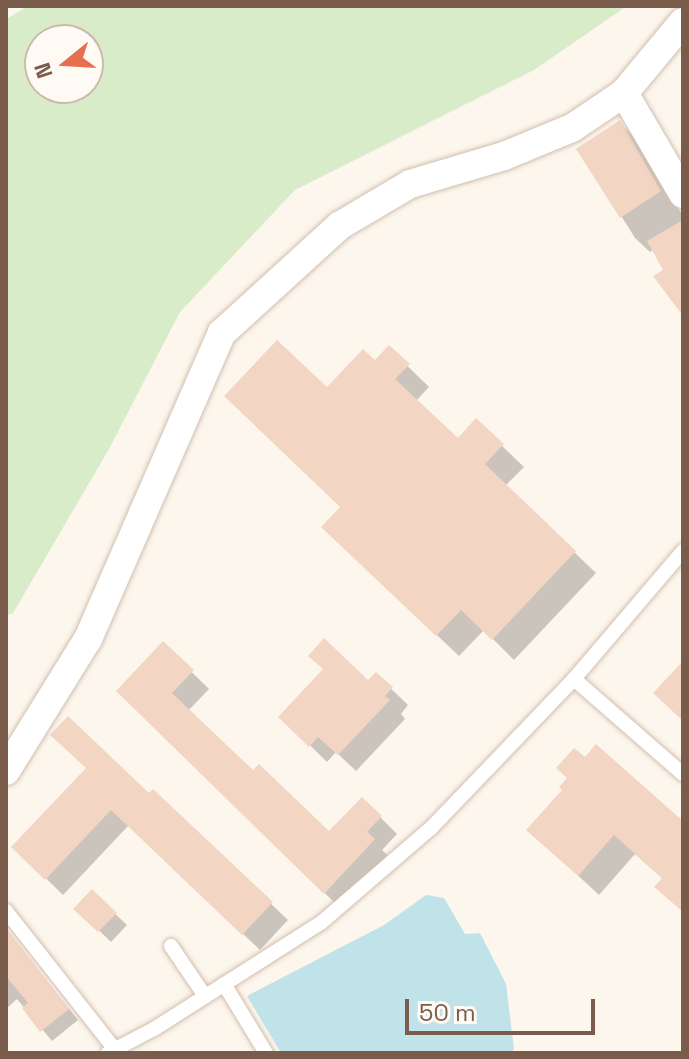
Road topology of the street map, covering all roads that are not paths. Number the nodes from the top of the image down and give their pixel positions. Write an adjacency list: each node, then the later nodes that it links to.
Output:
1 (683, 22): 2 (street)
2 (624, 93): 3 (street); 6 (street)
3 (683, 194)
4 (683, 551): 5 (lane)
5 (574, 679): 7 (lane); 10 (lane)
6 (8, 761)
7 (683, 774)
8 (6, 911): 12 (lane)
9 (171, 946): 11 (lane)
10 (224, 984): 11 (lane); 13 (lane)
11 (205, 996): 12 (lane)
12 (111, 1051)
13 (266, 1053)

